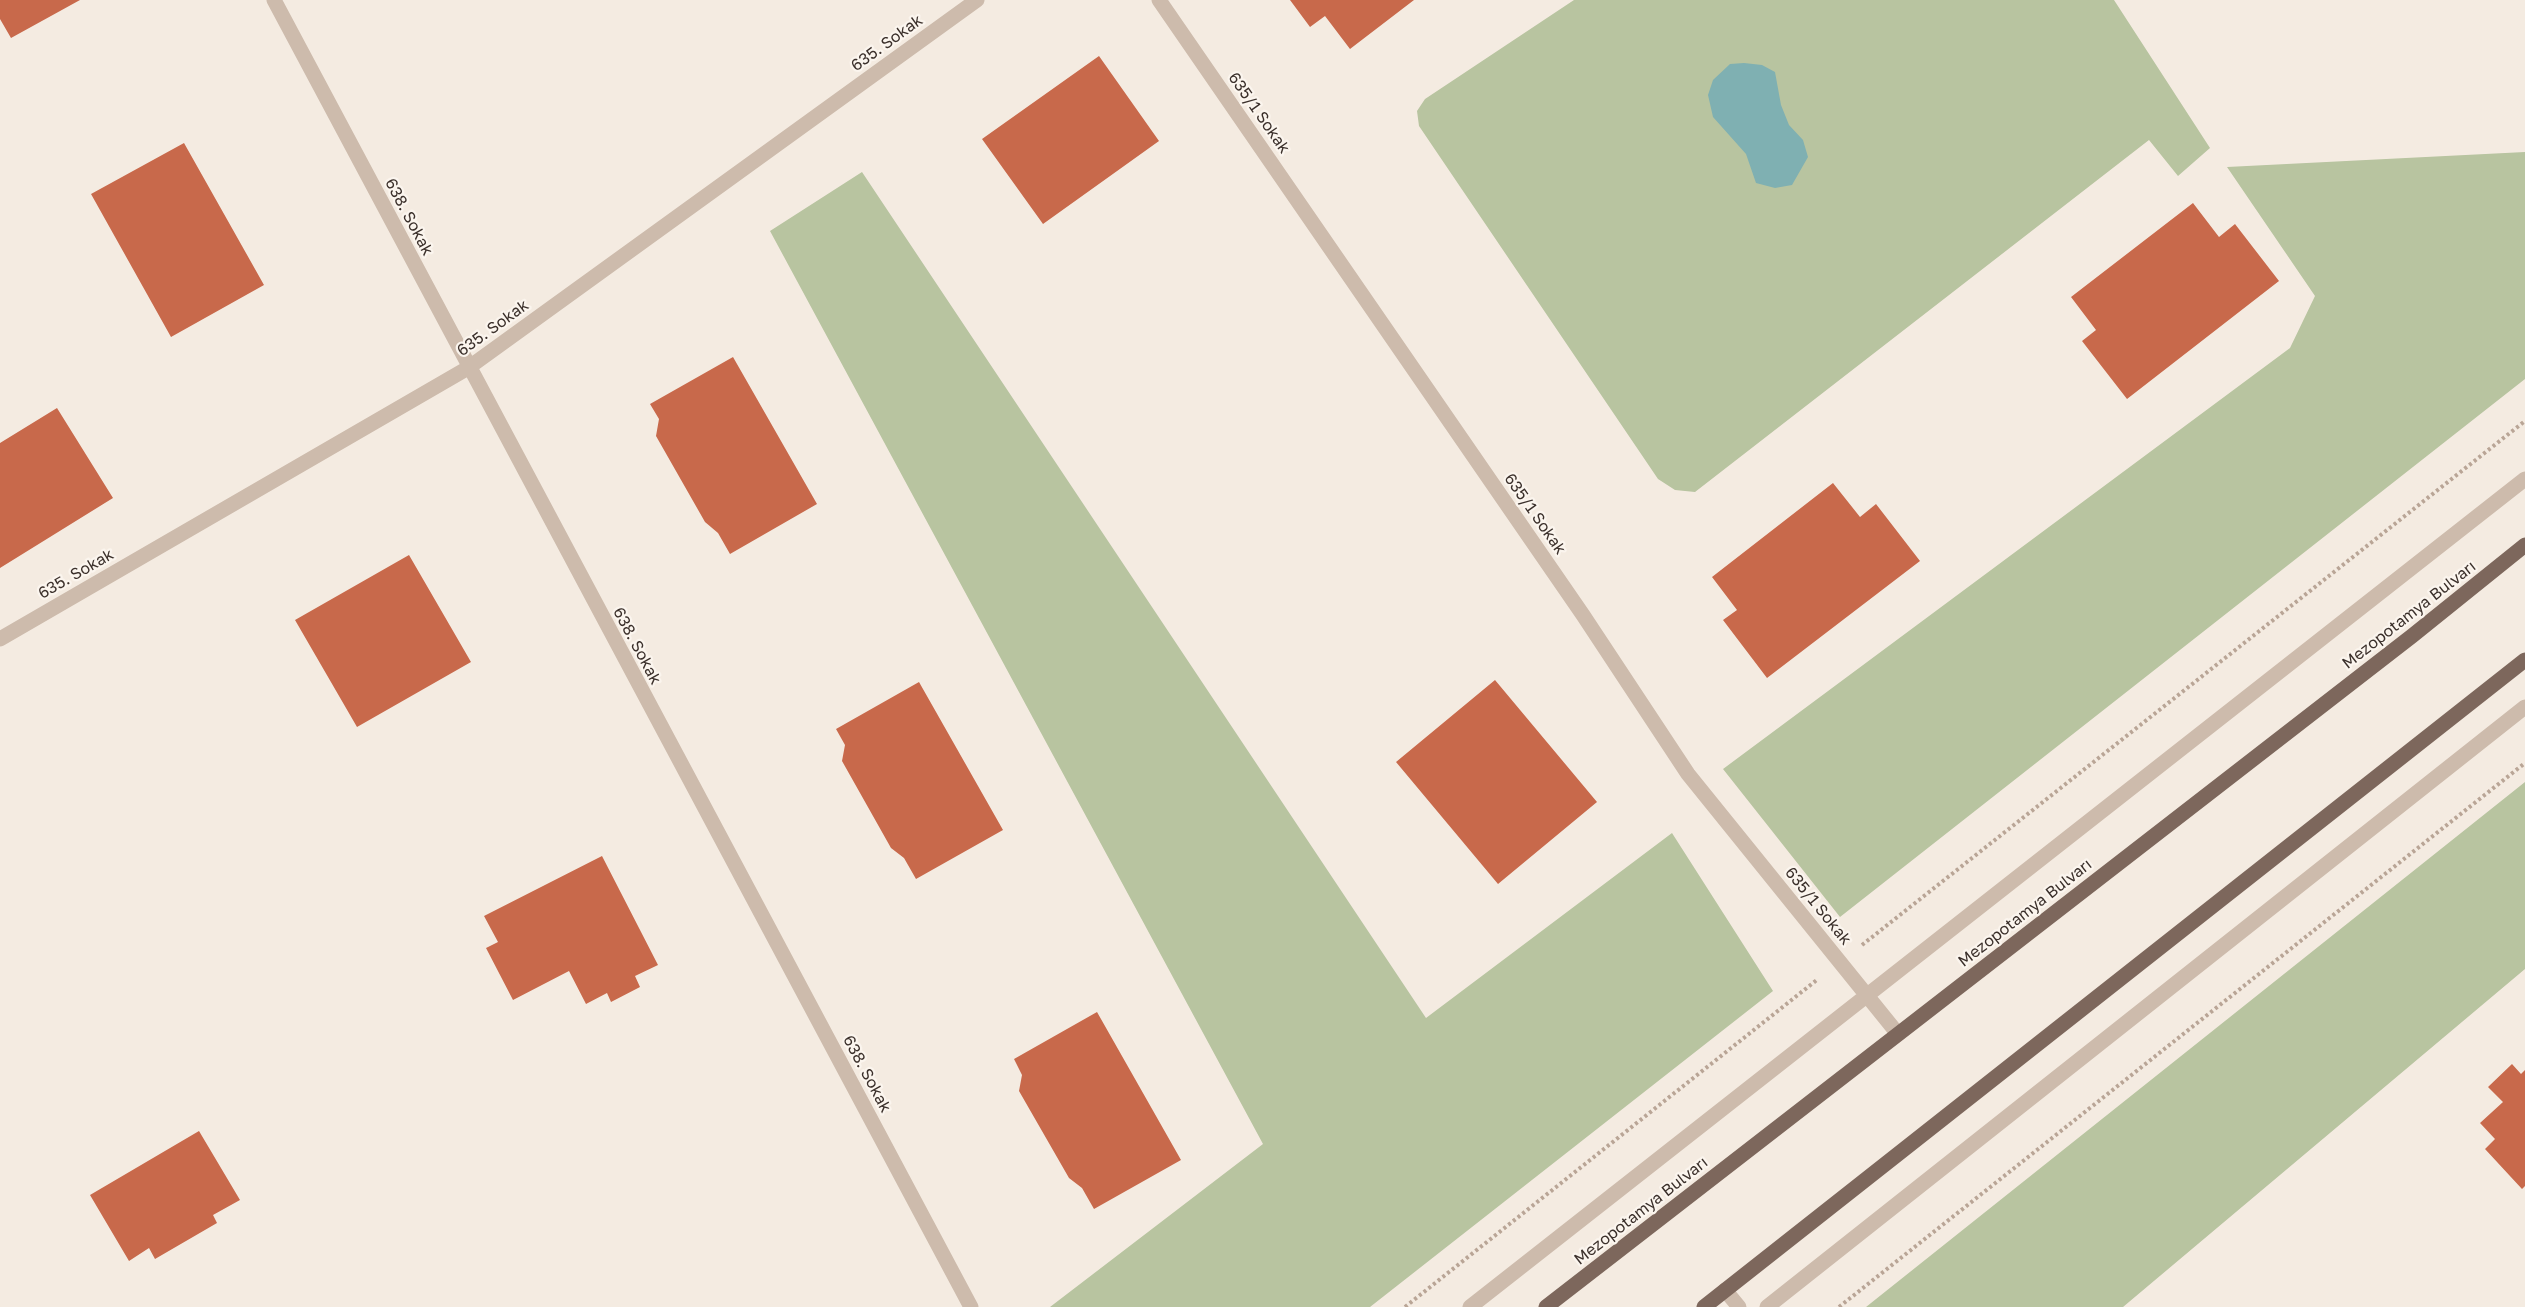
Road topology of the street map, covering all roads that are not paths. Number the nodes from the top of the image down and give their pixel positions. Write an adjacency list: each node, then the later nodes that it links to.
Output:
1 (274, 0): 4 (street, 638. Sokak)
2 (977, 0): 4 (street, 635. Sokak)
3 (1159, 0): 10 (street, 635/1 Sokak)
4 (468, 368): 7 (street, 635. Sokak); 13 (street, 638. Sokak)
5 (2525, 479): 10 (street)
6 (2525, 545): 11 (main road, Mezopotamya Bulvarı)
7 (0, 639)
8 (2525, 660): 12 (main road)
9 (2525, 707): 18 (street)
10 (1868, 997): 11 (street, 635/1 Sokak); 14 (street)
11 (1898, 1034): 15 (main road, Mezopotamya Bulvarı)
12 (1725, 1290): 16 (main road); 17 (street)
13 (971, 1307)
14 (1470, 1307)
15 (1546, 1307)
16 (1704, 1307)
17 (1739, 1307)
18 (1767, 1307)

